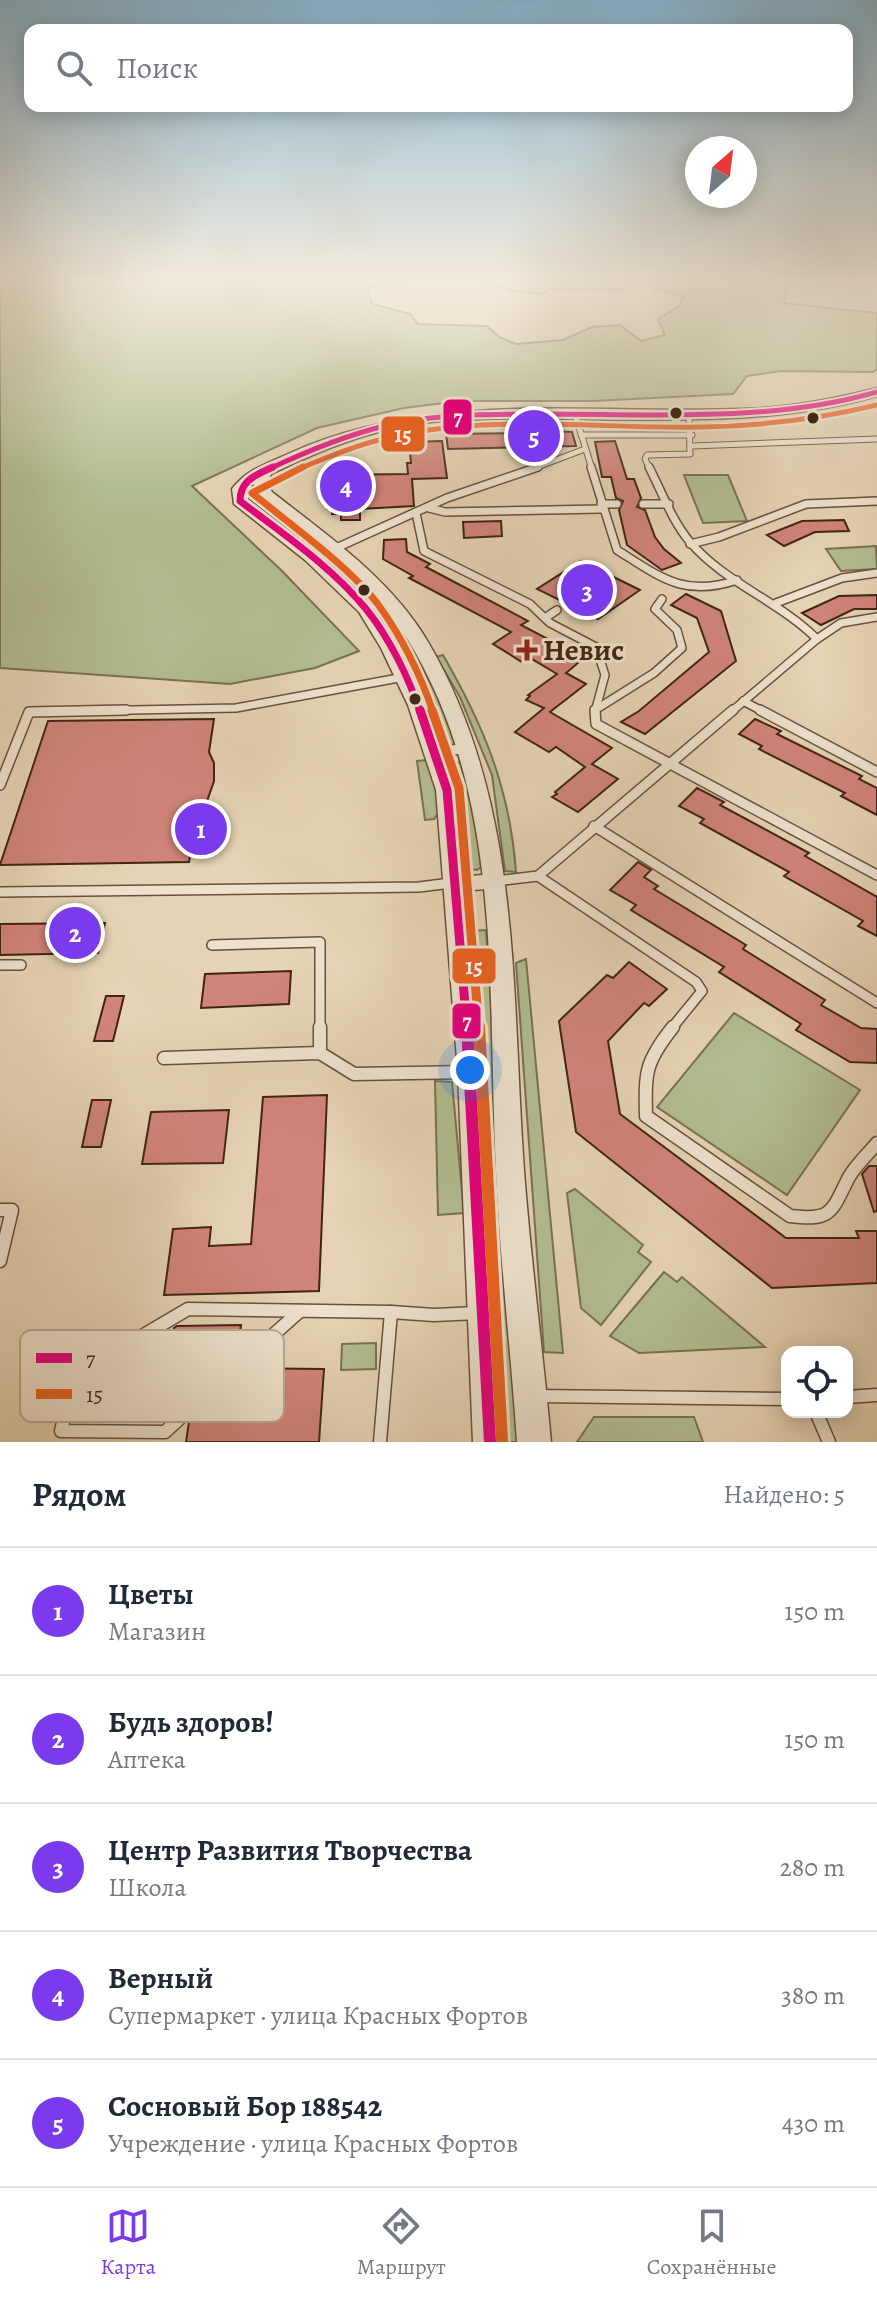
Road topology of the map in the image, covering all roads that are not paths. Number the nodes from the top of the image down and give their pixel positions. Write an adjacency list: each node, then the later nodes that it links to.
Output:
1 (877, 392): 3 (street)
2 (575, 414): 3 (street); 4 (lane); 9 (street)
3 (689, 415): 5 (lane)
4 (581, 435): 5 (lane); 8 (lane)
5 (692, 435): 7 (lane)
6 (877, 439): 7 (lane)
7 (692, 446): 13 (lane)
8 (585, 449): 14 (lane); 15 (lane)
9 (264, 470): 18 (street); 27 (street)
10 (877, 501): 17 (lane)
11 (617, 504): 14 (lane)
12 (643, 504): 13 (lane)
13 (669, 504): 17 (lane)
14 (602, 506): 15 (lane); 20 (lane)
15 (429, 507): 16 (lane)
16 (416, 513): 18 (lane); 25 (lane)
17 (690, 544): 20 (lane)
18 (333, 550): 30 (street)
19 (877, 573): 22 (lane)
20 (737, 580): 22 (lane)
21 (657, 600): 29 (lane)
22 (776, 603): 26 (lane)
23 (557, 610): 25 (lane)
24 (877, 617): 26 (lane)
25 (545, 618): 29 (lane)
26 (817, 639): 28 (lane)
27 (405, 677): 31 (street); 34 (lane)
28 (743, 701): 32 (lane); 33 (lane)
29 (595, 710): 32 (lane)
30 (468, 748): 31 (lane); 38 (street)
31 (436, 751): 39 (street)
32 (668, 764): 35 (lane); 36 (lane)
33 (877, 772)
34 (0, 785)
35 (594, 826): 37 (lane); 44 (lane)
36 (877, 875)
37 (538, 876): 38 (lane); 48 (lane)
38 (494, 881): 39 (street); 57 (street)
39 (455, 883): 40 (lane); 47 (street)
40 (0, 892)
41 (212, 945): 45 (lane)
42 (0, 965): 43 (lane)
43 (21, 965)
44 (877, 1003)
45 (320, 1053): 46 (lane); 47 (lane)
46 (164, 1058)
47 (471, 1073): 53 (street)
48 (877, 1143)
49 (0, 1210): 50 (lane)
50 (0, 1261)
51 (300, 1310): 52 (lane); 54 (lane); 55 (lane)
52 (391, 1312): 53 (lane); 63 (lane)
53 (483, 1313): 64 (street)
54 (154, 1330)
55 (278, 1330)
56 (877, 1395): 58 (lane)
57 (531, 1396): 59 (lane); 65 (street)
58 (853, 1397)
59 (781, 1399)
60 (819, 1418): 66 (lane)
61 (63, 1422): 62 (lane)
62 (176, 1422)
63 (380, 1442)
64 (490, 1442)
65 (534, 1442)
66 (829, 1442)

